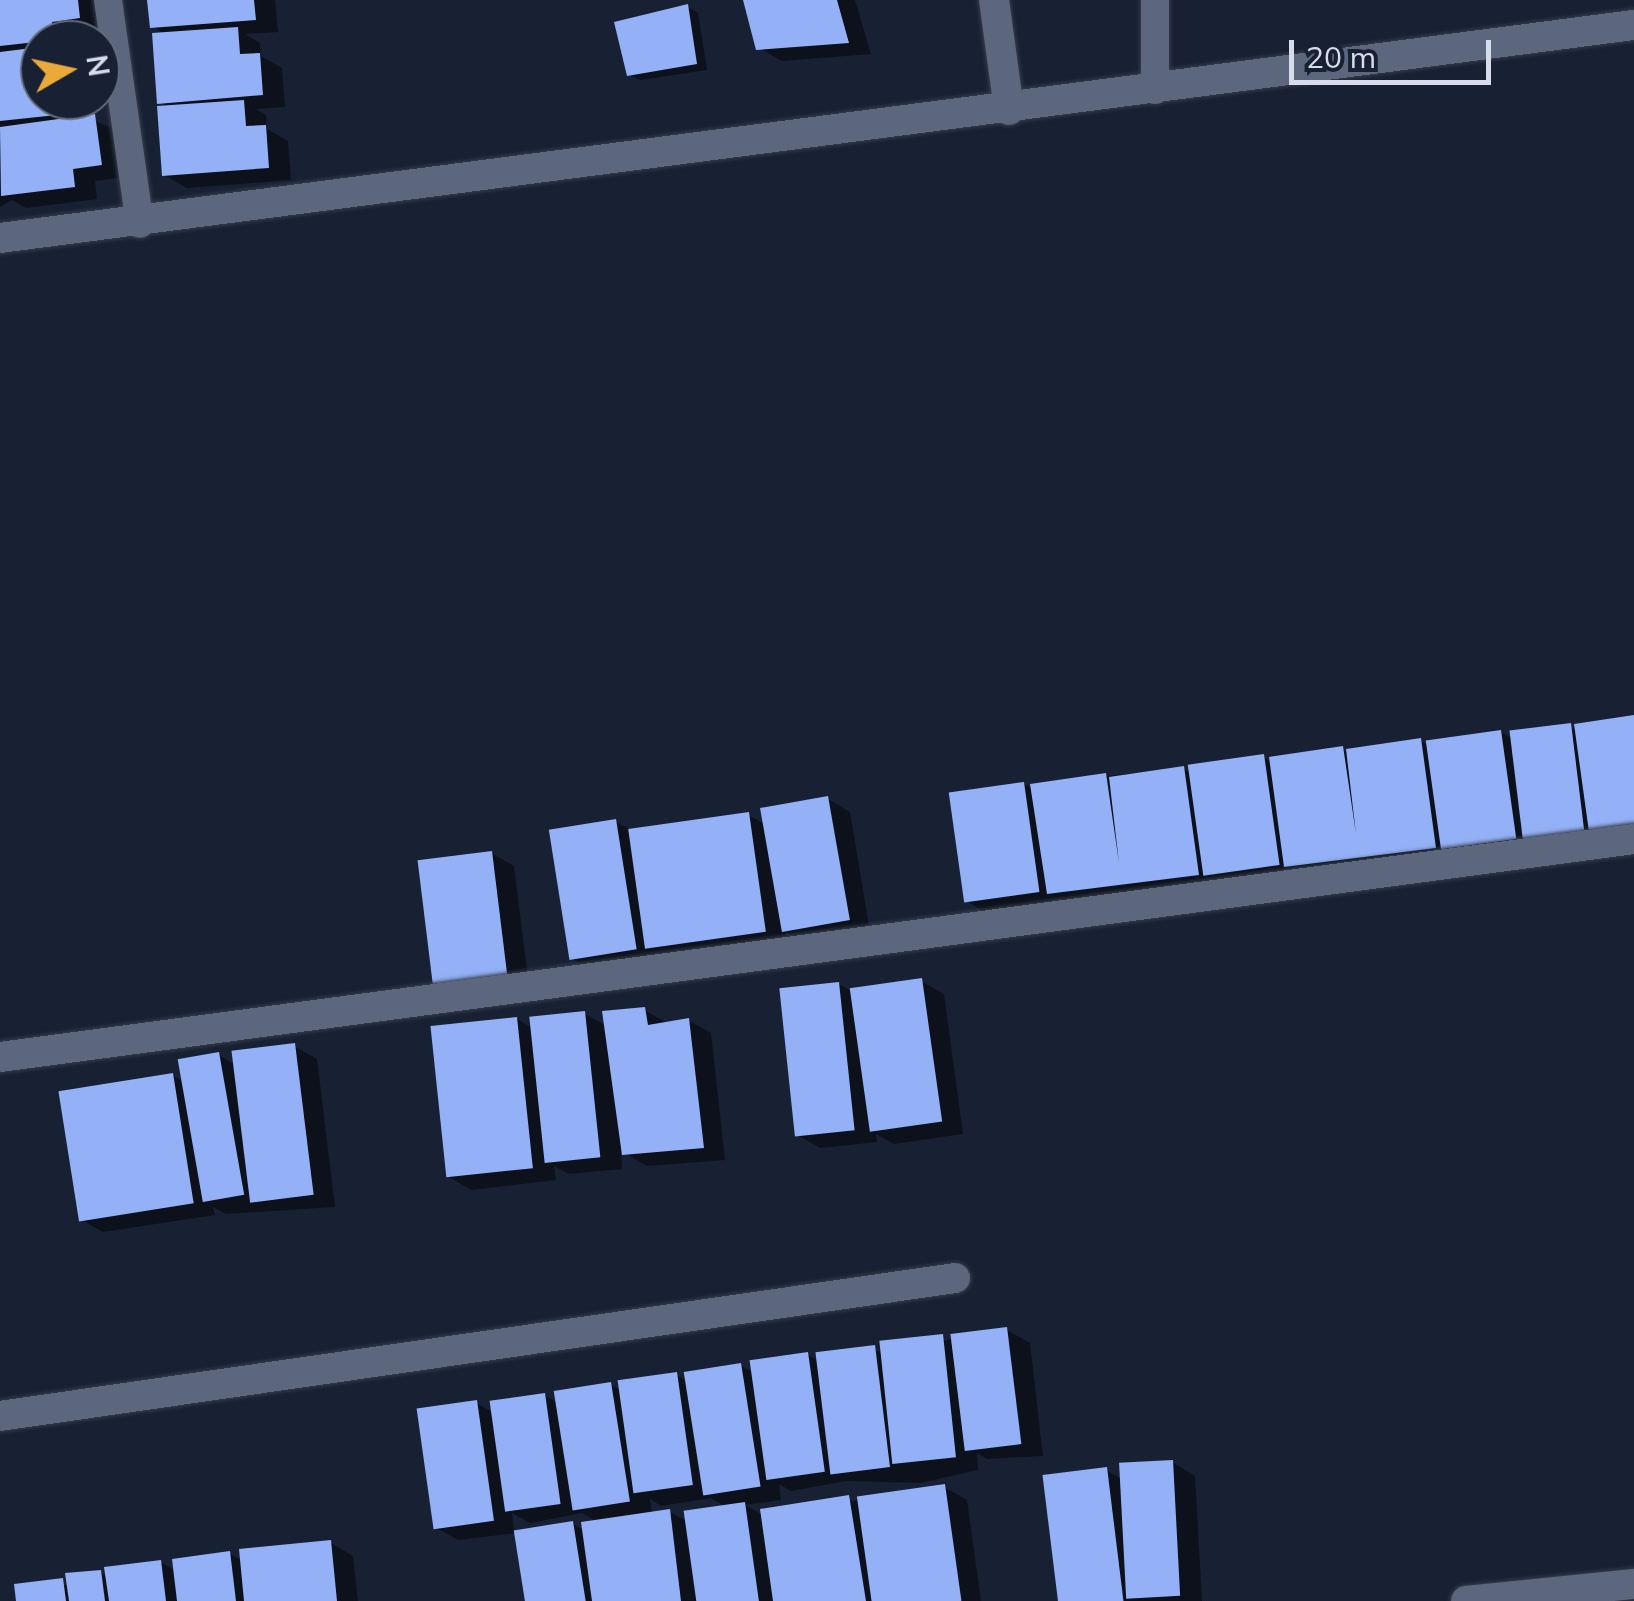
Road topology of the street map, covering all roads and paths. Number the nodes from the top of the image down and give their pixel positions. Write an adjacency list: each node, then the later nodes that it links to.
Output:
1 (108, 0): 7 (lane)
2 (994, 0): 6 (street)
3 (1155, 0): 5 (lane)
4 (1634, 25): 5 (street)
5 (1155, 90): 6 (street)
6 (1009, 110): 7 (street)
7 (140, 224): 8 (street)
8 (0, 238)
9 (1634, 839): 10 (street)
10 (0, 1058)
11 (956, 1278): 12 (street)
12 (0, 1416)
13 (1634, 1584): 14 (street)
14 (1466, 1601)

